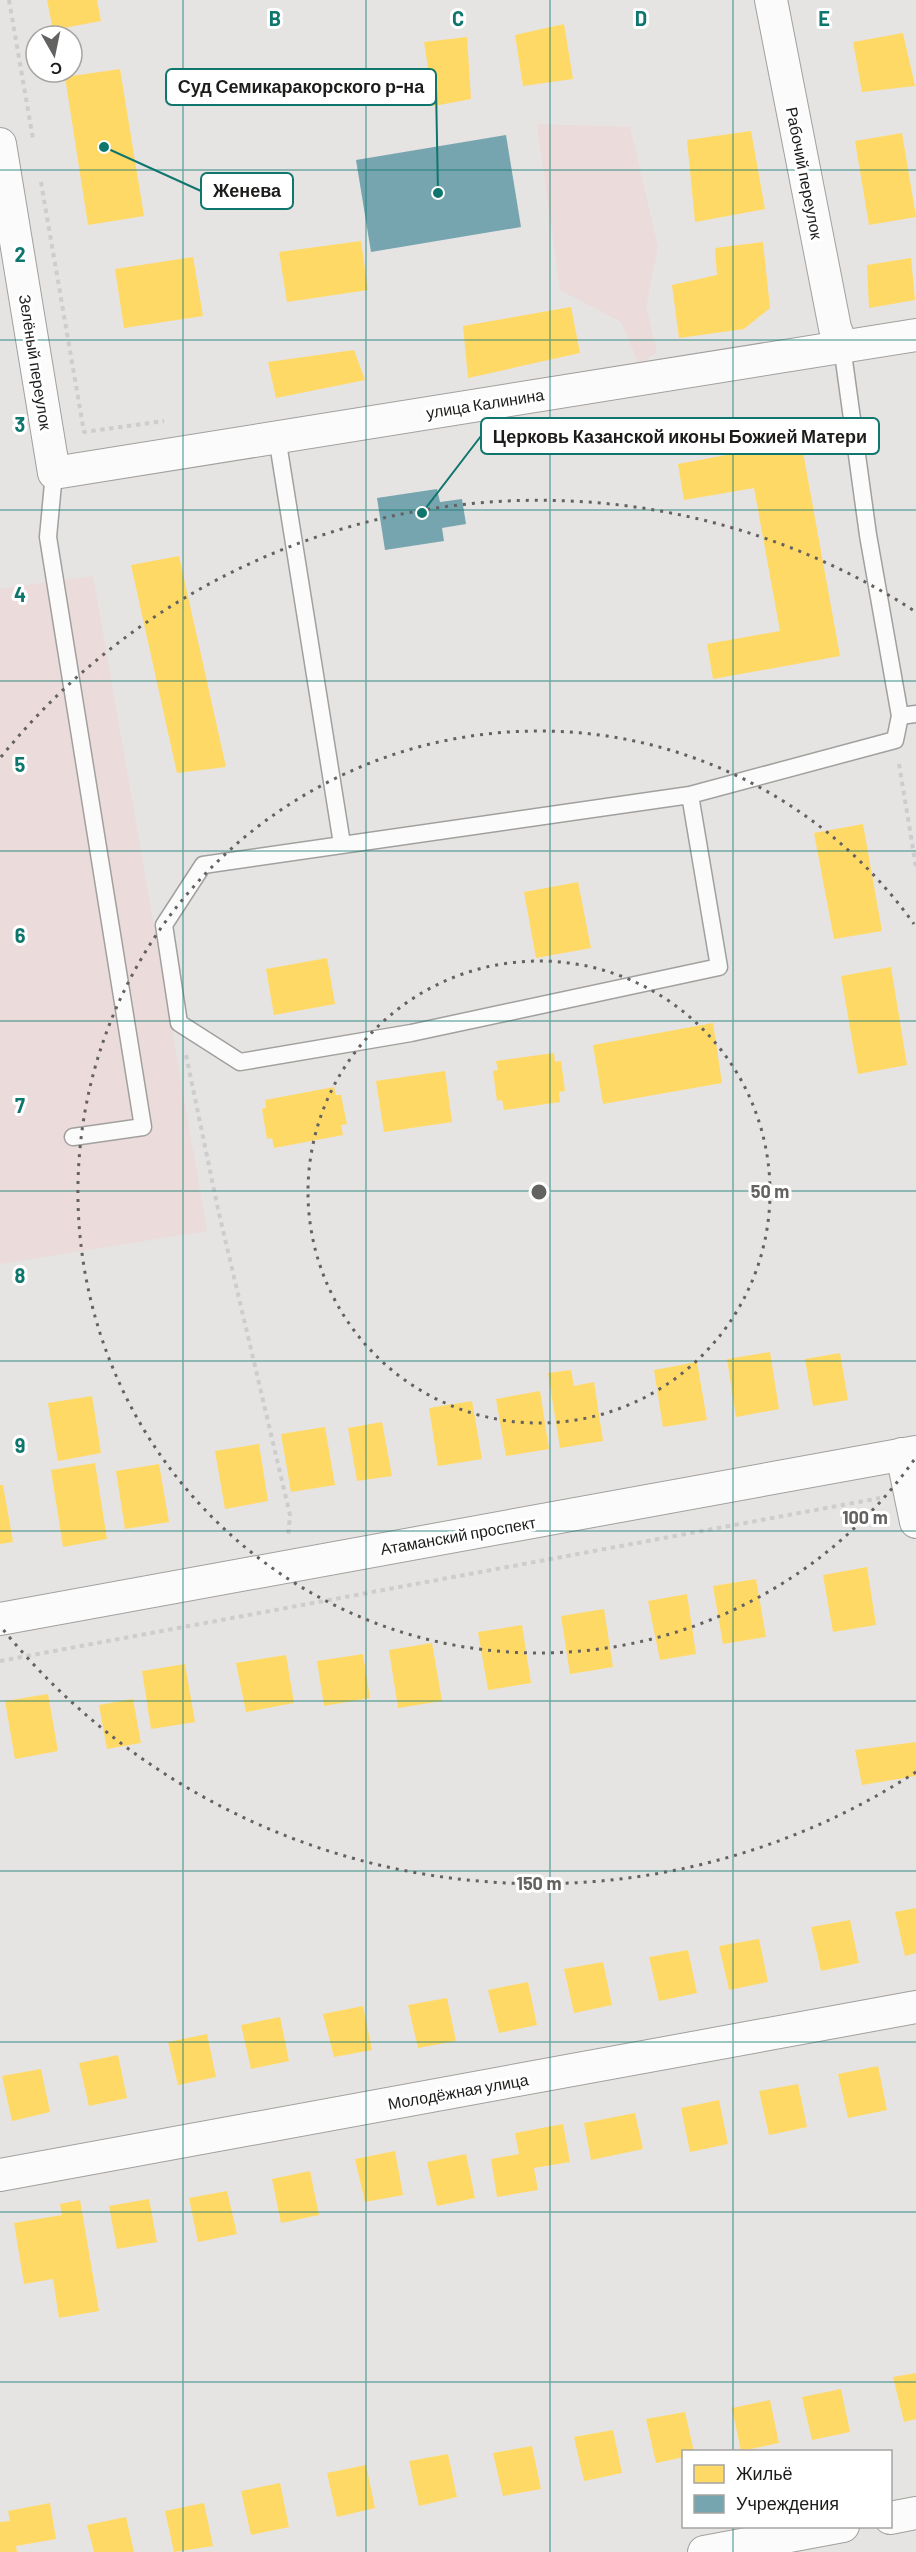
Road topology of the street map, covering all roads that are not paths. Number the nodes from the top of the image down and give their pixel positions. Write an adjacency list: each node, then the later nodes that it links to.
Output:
1 (771, 0): 4 (street, Рабочий переулок)
2 (0, 144): 6 (street, Зелёный переулок)
3 (916, 335): 4 (street, улица Калинина)
4 (842, 346): 5 (street, улица Калинина); 7 (lane)
5 (277, 437): 6 (street, улица Калинина); 9 (lane)
6 (54, 473): 10 (lane)
7 (908, 715): 8 (lane)
8 (690, 795): 9 (lane); 9 (lane)
9 (342, 844)
10 (73, 1137)
11 (909, 1453): 12 (street); 13 (street, Атаманский проспект)
12 (913, 1508)
13 (0, 1619)
14 (916, 2007): 15 (street, Молодёжная улица)
15 (0, 2175)
16 (916, 2513): 17 (street)
17 (892, 2518)
18 (832, 2528): 19 (street)
19 (704, 2552)

